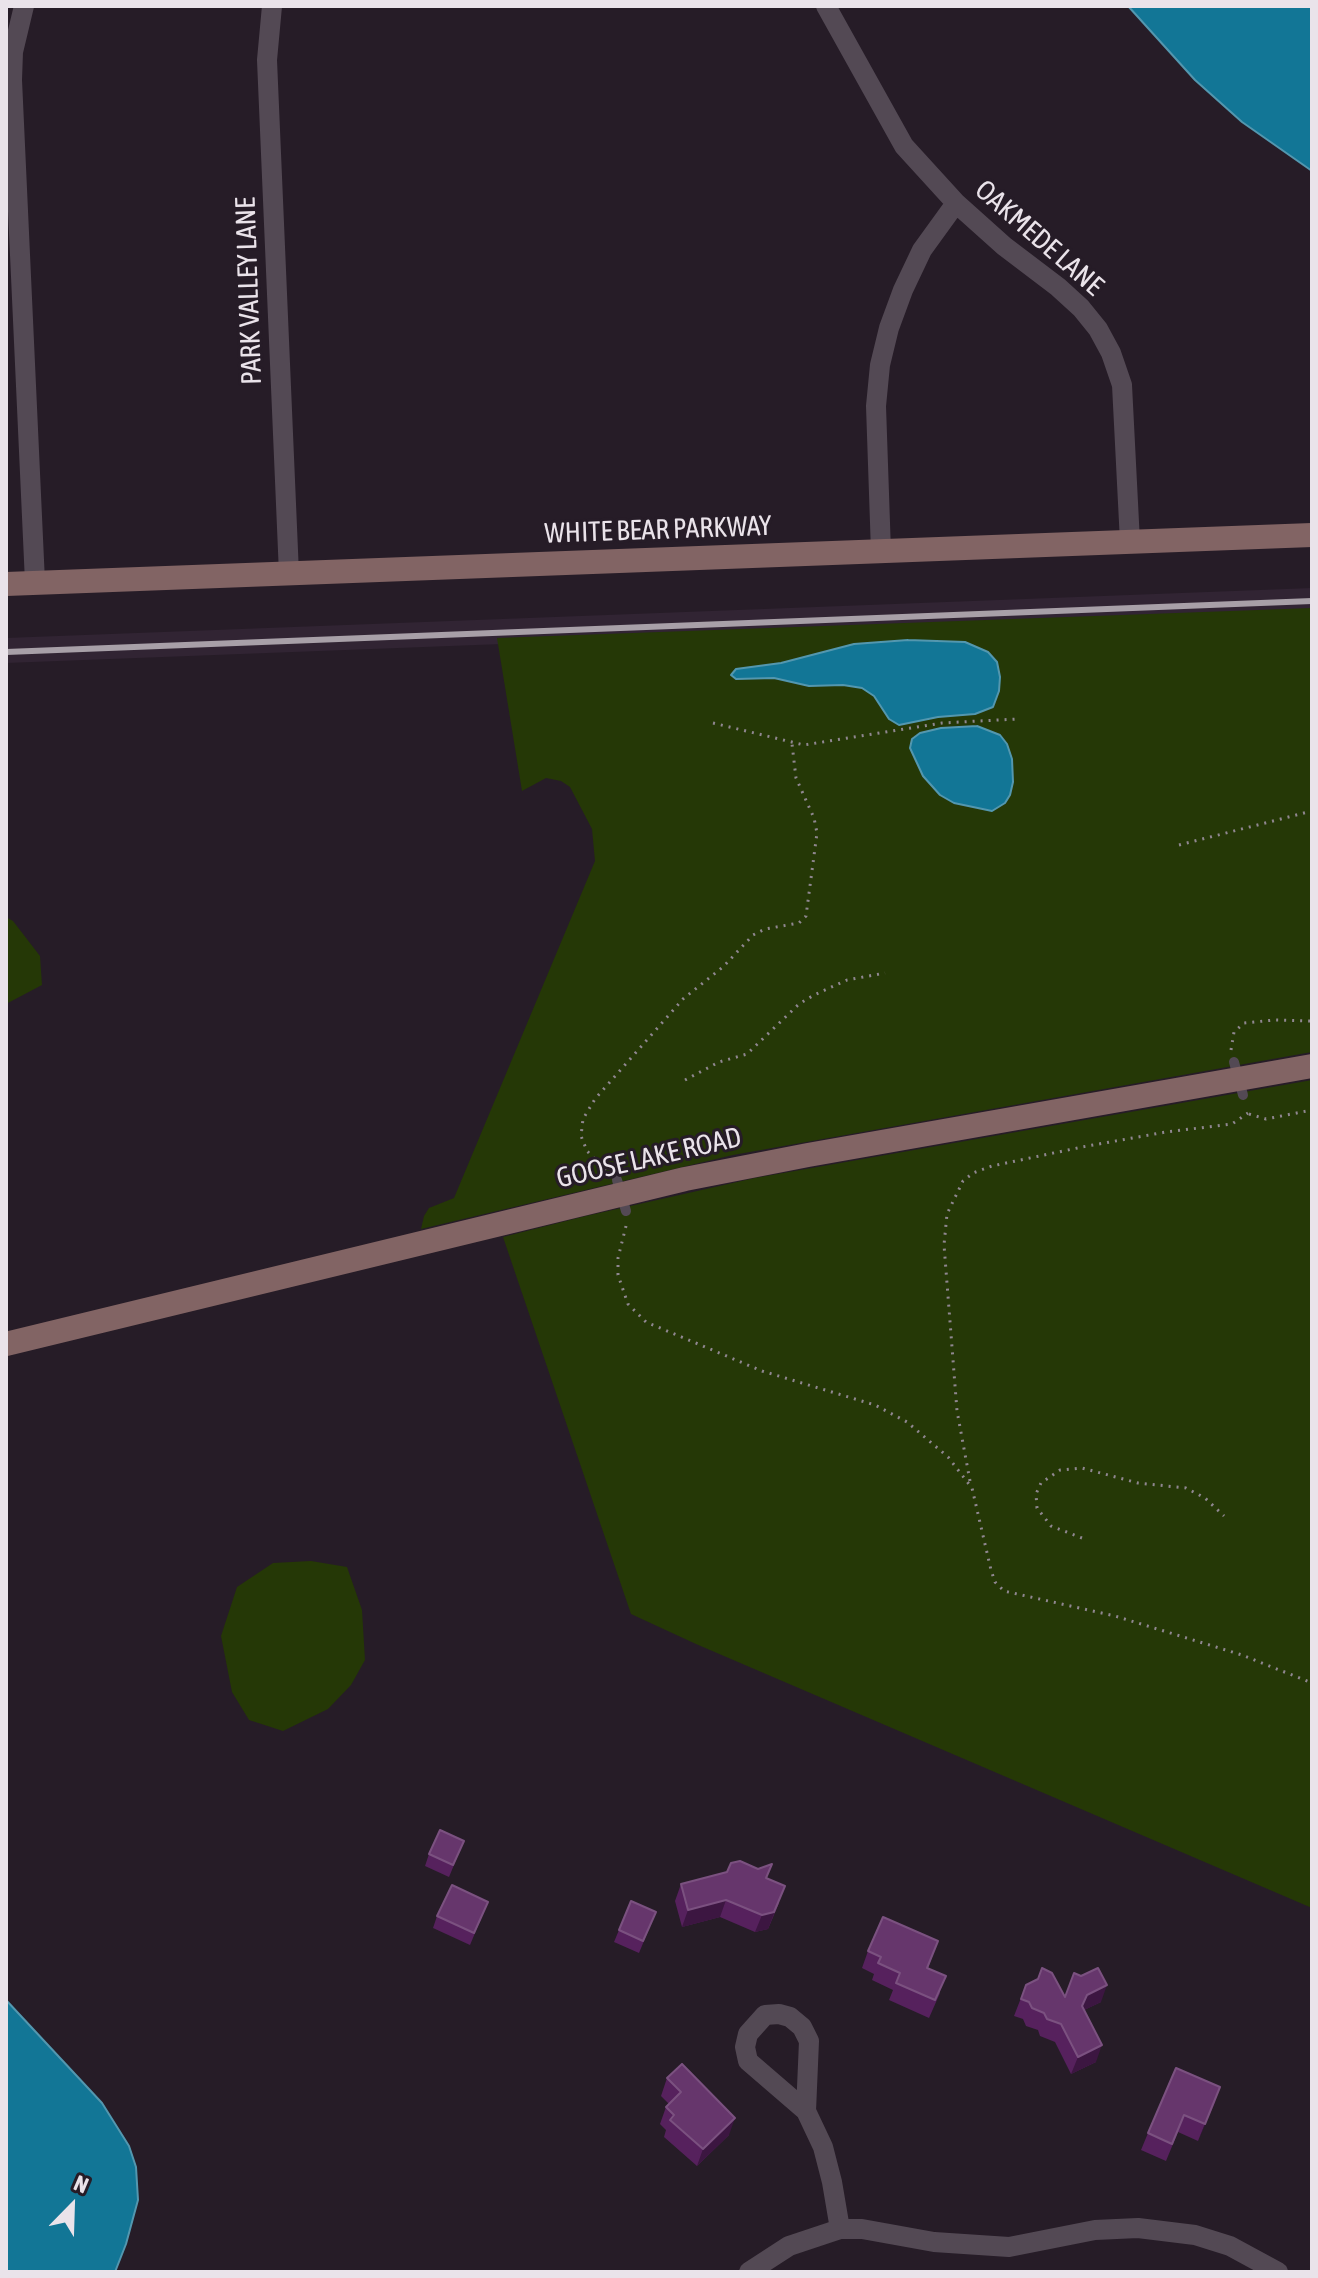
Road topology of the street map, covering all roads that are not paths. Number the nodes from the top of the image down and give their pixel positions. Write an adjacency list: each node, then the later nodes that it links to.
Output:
1 (24, 6): 9 (street)
2 (272, 6): 8 (street, PARK VALLEY LANE)
3 (826, 6): 4 (street, OAKMEDE LANE)
4 (956, 203): 6 (street, OAKMEDE LANE); 7 (street)
5 (1312, 535): 6 (street, WHITE BEAR PARKWAY)
6 (1130, 542): 7 (street, WHITE BEAR PARKWAY)
7 (881, 552): 8 (street, WHITE BEAR PARKWAY)
8 (289, 574): 9 (street, WHITE BEAR PARKWAY)
9 (35, 582): 10 (street, WHITE BEAR PARKWAY)
10 (6, 584)
11 (1312, 1066): 12 (street, GOOSE LAKE ROAD)
12 (6, 1344)
13 (806, 2111): 13 (street); 14 (street)
14 (840, 2229): 15 (street); 16 (street)
15 (749, 2272)
16 (1278, 2272)

